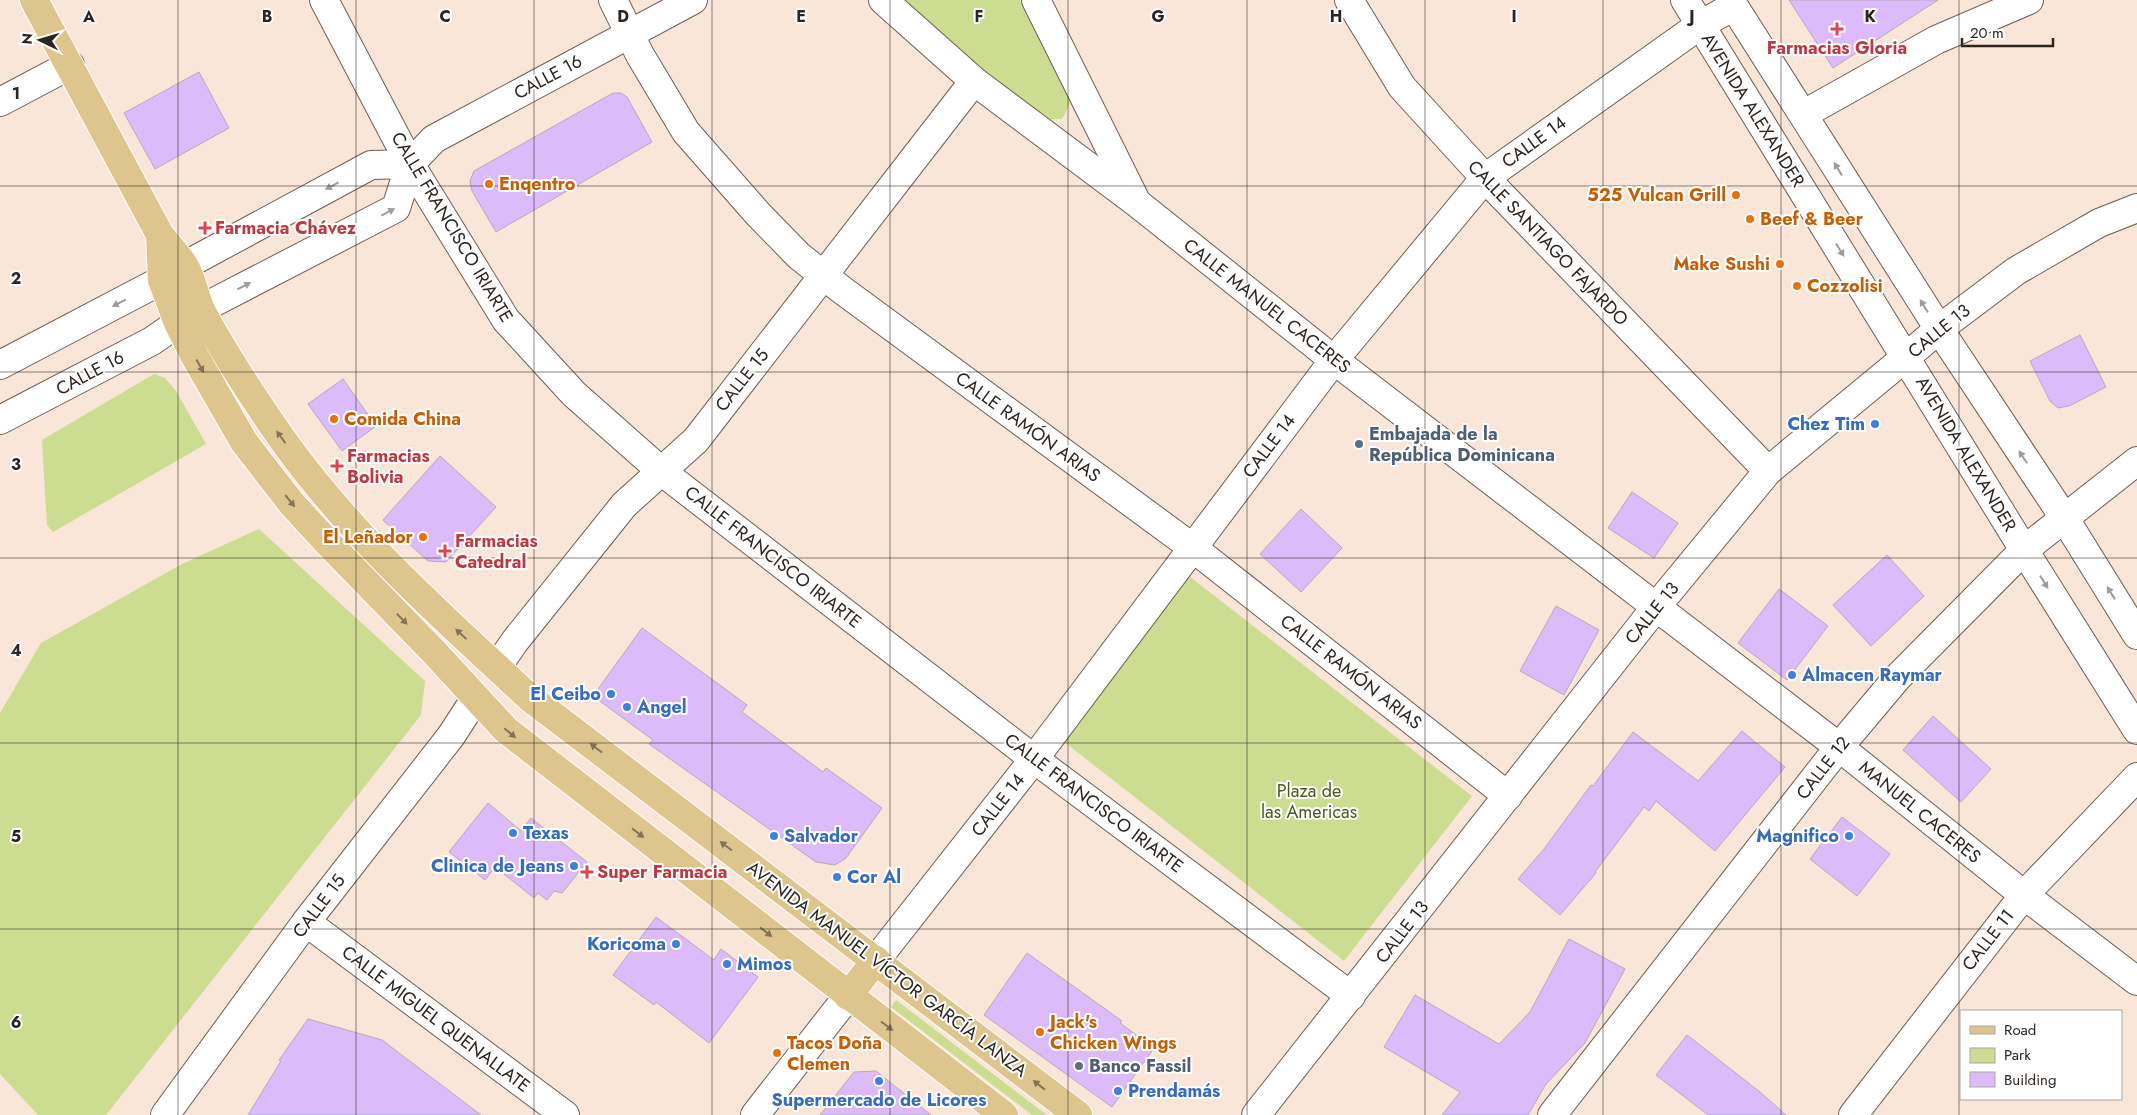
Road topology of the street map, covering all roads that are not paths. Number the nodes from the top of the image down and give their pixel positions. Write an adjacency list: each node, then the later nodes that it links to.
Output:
1 (34, 0): 13 (main road)
2 (324, 0): 17 (street, CALLE FRANCISCO IRIARTE)
3 (613, 0): 12 (street, CALLE RAMÓN ARIAS)
4 (693, 0): 12 (street, CALLE 16)
5 (883, 0): 14 (street, CALLE MANUEL CACERES)
6 (1036, 0): 19 (street)
7 (1349, 0): 18 (street, CALLE SANTIAGO FAJARDO)
8 (1685, 0): 11 (street, AVENIDA ALEXANDER)
9 (2029, 0): 16 (street)
10 (1732, 3): 11 (street, CALLE 14); 16 (street)
11 (1700, 25): 18 (street, CALLE 14); 27 (street, AVENIDA ALEXANDER, one-way to 27)
12 (630, 34): 17 (street, CALLE 16); 23 (street, CALLE RAMÓN ARIAS)
13 (70, 65): 15 (street); 21 (main road)
14 (974, 81): 19 (street, CALLE MANUEL CACERES); 23 (street, CALLE 15)
15 (0, 102)
16 (1804, 114): 26 (street, one-way to 16)
17 (410, 164): 22 (street, one-way to 22); 25 (street, CALLE 16, one-way to 17); 33 (street, CALLE FRANCISCO IRIARTE)
18 (1485, 178): 28 (street, CALLE 14); 32 (street, CALLE SANTIAGO FAJARDO)
19 (1137, 203): 28 (street, CALLE MANUEL CACERES)
20 (2137, 208): 26 (street, CALLE 13)
21 (160, 235): 22 (main road); 24 (main road)
22 (184, 266): 24 (main road); 25 (main road)
23 (823, 275): 33 (street, CALLE 15); 35 (street, CALLE RAMÓN ARIAS)
24 (162, 280): 25 (main road); 29 (street, one-way to 29)
25 (189, 316): 30 (street, CALLE 16); 39 (main road, AVENIDA MANUEL VÍCTOR GARCÍA LANZA, one-way to 25); 40 (main road, one-way to 40)
26 (1939, 329): 27 (street, CALLE 13); 34 (street, one-way to 26)
27 (1906, 358): 32 (street, CALLE 13); 36 (street, AVENIDA ALEXANDER)
28 (1334, 360): 35 (street, CALLE 14); 37 (street, CALLE MANUEL CACERES)
29 (0, 365)
30 (0, 420)
31 (2137, 461): 34 (street, CALLE 12)
32 (1768, 471): 37 (street, CALLE 13)
33 (661, 472): 39 (street, CALLE 15); 43 (street, CALLE FRANCISCO IRIARTE)
34 (2064, 519): 36 (street, CALLE 12); 38 (street, one-way to 34)
35 (1193, 548): 43 (street, CALLE 14); 45 (street, CALLE RAMÓN ARIAS)
36 (2024, 550): 41 (street, AVENIDA ALEXANDER, one-way to 41); 42 (street, CALLE 12)
37 (1656, 607): 42 (street, MANUEL CACERES); 45 (street, CALLE 13)
38 (2137, 635)
39 (497, 668): 40 (main road); 48 (main road, AVENIDA MANUEL VÍCTOR GARCÍA LANZA, one-way to 39)
40 (475, 699): 47 (street, CALLE 15); 50 (main road, one-way to 50)
41 (2137, 730)
42 (1839, 746): 46 (street, MANUEL CACERES); 58 (street, CALLE 12)
43 (1034, 759): 48 (street, CALLE 14); 51 (street, CALLE FRANCISCO IRIARTE)
44 (2137, 777): 46 (street, CALLE 11)
45 (1508, 796): 51 (street, CALLE 13)
46 (2024, 895): 49 (street, MANUEL CACERES); 59 (street, CALLE 11)
47 (306, 922): 52 (street, CALLE 15); 53 (street, CALLE MIGUEL QUENALLATE)
48 (876, 960): 50 (main road); 56 (main road, AVENIDA MANUEL VÍCTOR GARCÍA LANZA, one-way to 48)
49 (2137, 980)
50 (848, 996): 54 (street); 55 (main road, one-way to 55)
51 (1352, 996): 57 (street, CALLE 13)
52 (165, 1115)
53 (565, 1115)
54 (755, 1115)
55 (1004, 1115)
56 (1078, 1115)
57 (1256, 1115)
58 (1552, 1115)
59 (1853, 1115)

